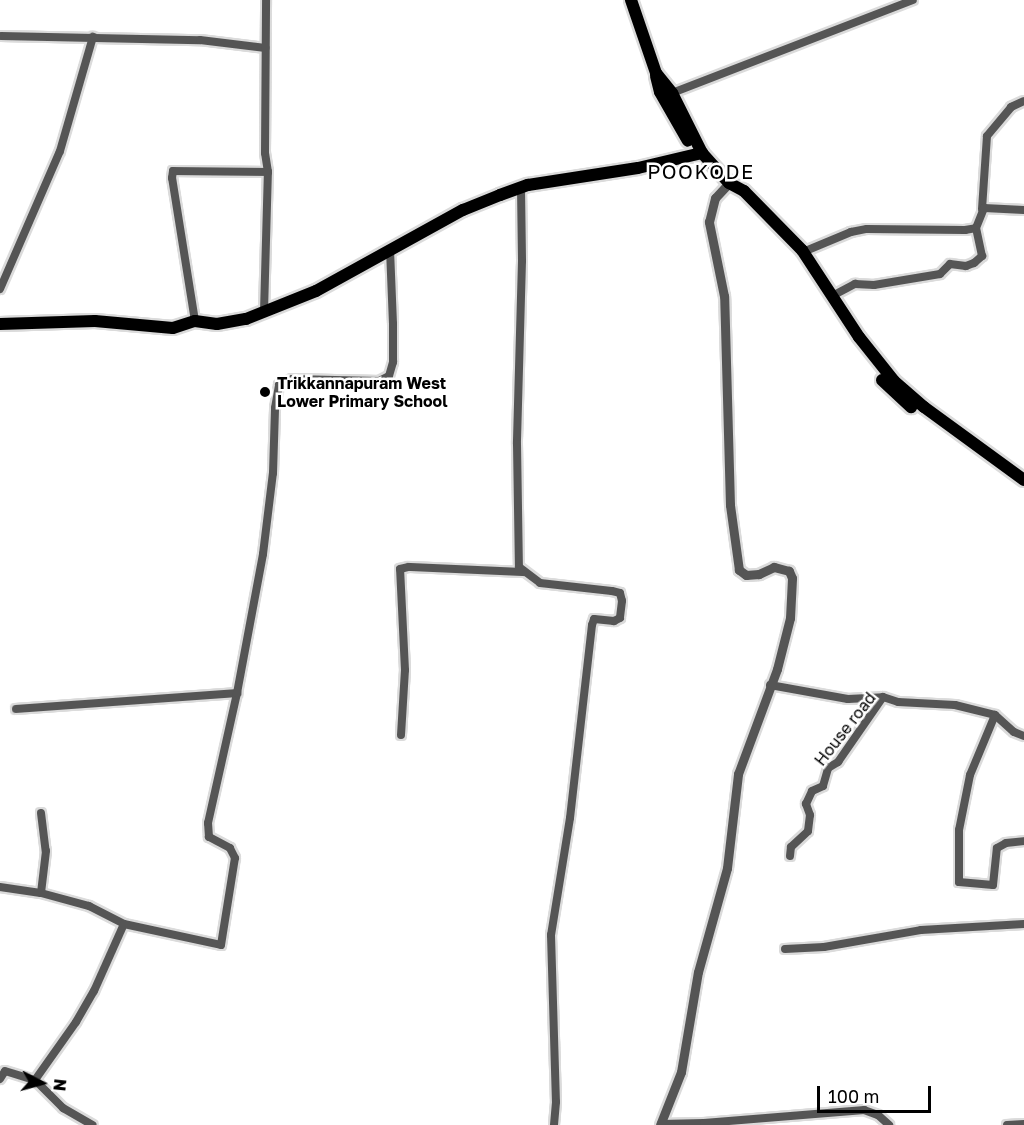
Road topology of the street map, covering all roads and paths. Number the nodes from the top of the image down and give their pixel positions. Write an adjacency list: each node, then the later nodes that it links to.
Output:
1 (266, 0): 6 (street)
2 (631, 0): 7 (main road)
3 (913, 0): 8 (street)
4 (1, 36): 5 (street)
5 (93, 37): 6 (street); 19 (street)
6 (266, 48): 11 (street)
7 (656, 74): 8 (main road); 10 (main road)
8 (672, 93): 10 (main road)
9 (1024, 101): 14 (street)
10 (702, 153): 12 (main road); 13 (main road)
11 (268, 172): 22 (street); 23 (street)
12 (729, 183): 18 (main road); 26 (main road); 28 (street)
13 (521, 188): 17 (main road); 27 (street)
14 (982, 209): 15 (street); 16 (street)
15 (1024, 210)
16 (976, 228): 18 (street); 21 (street)
17 (390, 250): 22 (main road); 29 (street)
18 (803, 252): 21 (main road)
19 (2, 278): 20 (street)
20 (0, 289)
21 (834, 295): 25 (main road)
22 (264, 312): 23 (main road)
23 (195, 321): 24 (main road)
24 (0, 324)
25 (1024, 480)
26 (1024, 490)
27 (524, 572): 33 (street); 47 (street)
28 (770, 685): 30 (street); 48 (street)
29 (237, 693): 31 (street); 40 (street)
30 (883, 697): 32 (street, House road); 37 (street, House road)
31 (16, 709)
32 (995, 715): 34 (street); 36 (street)
33 (401, 735)
34 (1024, 736)
35 (41, 813): 39 (street)
36 (1024, 841)
37 (790, 856)
38 (0, 887): 39 (street)
39 (41, 893): 40 (street)
40 (124, 924): 44 (street)
41 (1024, 924): 42 (street)
42 (785, 949)
43 (0, 1079): 44 (street)
44 (35, 1080): 46 (street)
45 (1024, 1124): 50 (street)
46 (92, 1125)
47 (554, 1125)
48 (661, 1125): 49 (street)
49 (890, 1125)
50 (1007, 1125)

